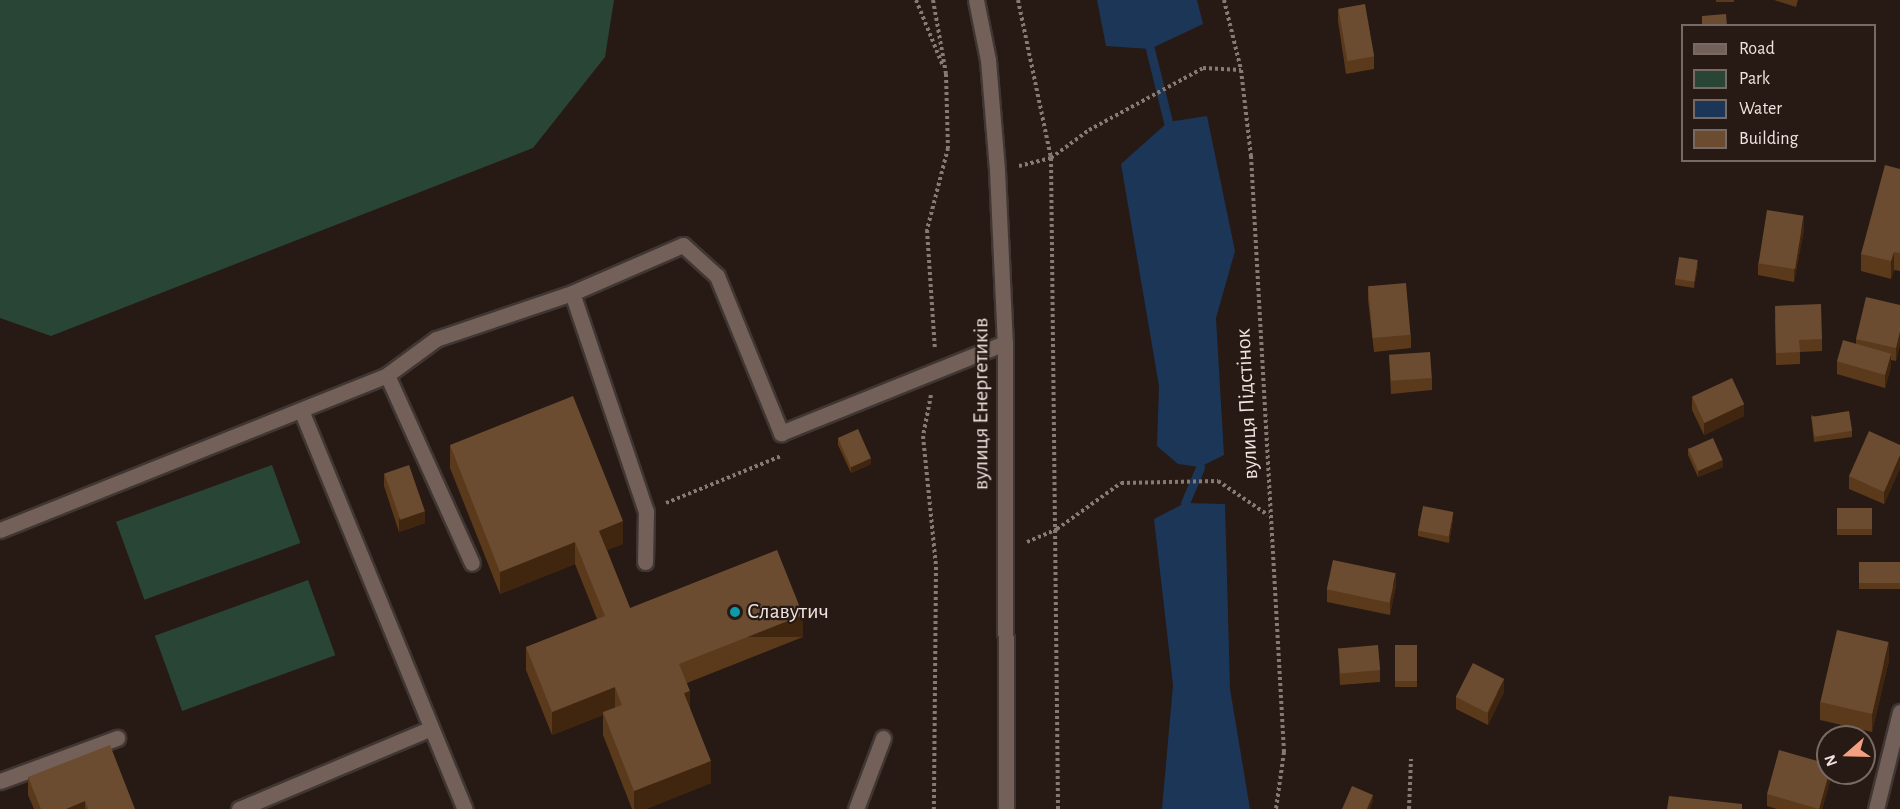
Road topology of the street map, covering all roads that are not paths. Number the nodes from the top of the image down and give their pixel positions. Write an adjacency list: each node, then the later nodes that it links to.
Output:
1 (976, 0): 3 (main road, вулиця Енергетиків)
2 (572, 293): 3 (main road); 4 (main road); 7 (main road)
3 (1005, 343): 17 (main road, вулиця Енергетиків)
4 (387, 375): 5 (main road); 8 (main road)
5 (301, 410): 6 (main road); 10 (main road)
6 (0, 530)
7 (645, 562)
8 (472, 563)
9 (1900, 712): 18 (main road)
10 (429, 729): 14 (main road); 15 (main road)
11 (117, 738): 13 (main road)
12 (883, 738): 16 (main road)
13 (0, 781)
14 (239, 809)
15 (465, 809)
16 (856, 809)
17 (1006, 809)
18 (1876, 809)

